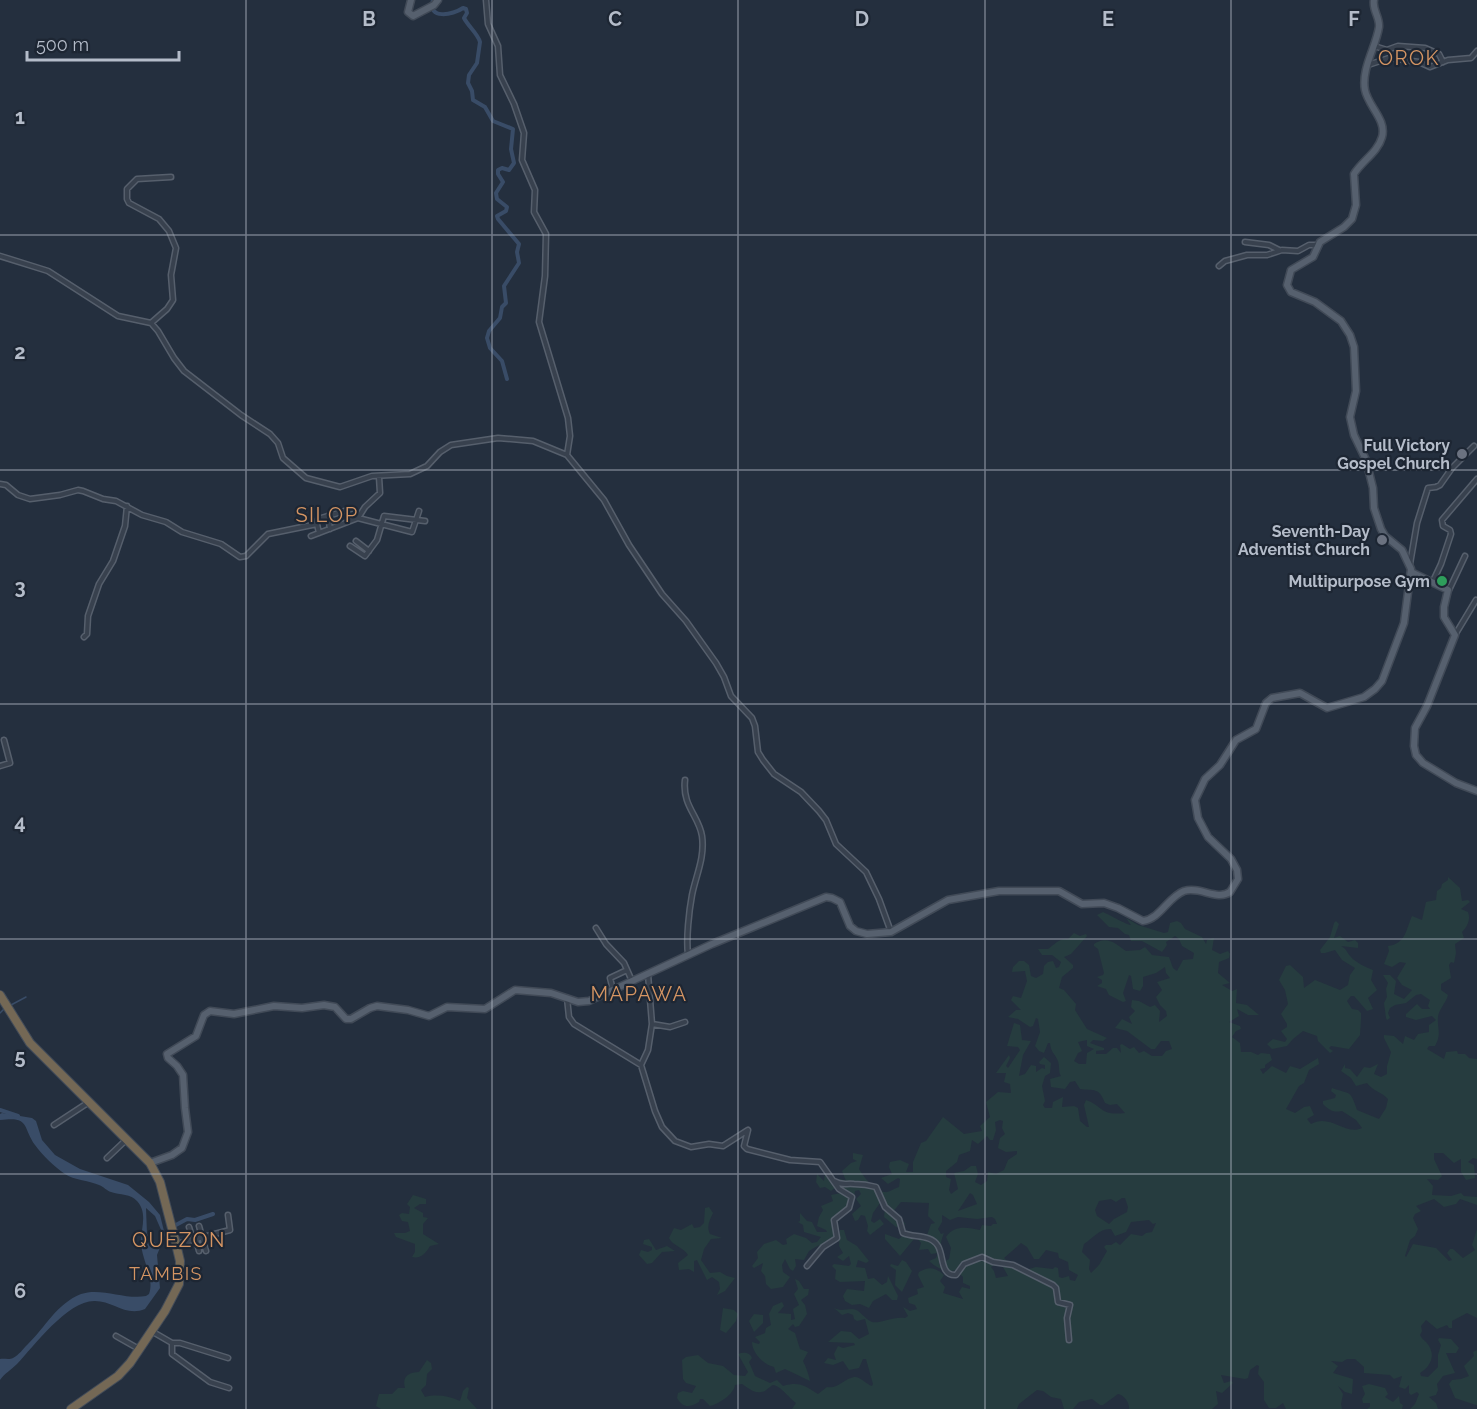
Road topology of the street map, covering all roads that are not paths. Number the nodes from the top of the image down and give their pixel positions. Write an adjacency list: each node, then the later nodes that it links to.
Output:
1 (411, 0): 4 (main road)
2 (486, 0): 17 (street)
3 (1374, 0): 5 (main road)
4 (436, 2)
5 (1374, 46): 7 (street); 8 (main road)
6 (1477, 51): 7 (street)
7 (1443, 62): 8 (street)
8 (1368, 65): 11 (main road)
9 (171, 177): 15 (street)
10 (1245, 242): 12 (street)
11 (1318, 245): 12 (street); 43 (main road)
12 (1279, 250): 14 (street)
13 (0, 256): 15 (street)
14 (1219, 266)
15 (151, 323): 18 (street)
16 (1474, 446): 43 (street)
17 (567, 455): 18 (street); 55 (street)
18 (379, 477): 26 (street)
19 (1477, 479): 44 (street)
20 (0, 484): 21 (street)
21 (127, 506): 31 (street); 48 (street)
22 (351, 509): 23 (street)
23 (345, 511): 25 (street); 30 (street)
24 (418, 511): 28 (street)
25 (328, 516): 31 (street); 33 (street)
26 (358, 518): 30 (street); 32 (street)
27 (400, 518): 28 (street); 32 (street); 34 (street)
28 (417, 520): 29 (street); 34 (street)
29 (425, 521)
30 (349, 522): 33 (street)
31 (316, 524): 35 (street)
32 (381, 524): 34 (street); 41 (street)
33 (330, 529): 35 (street)
34 (398, 529)
35 (319, 533): 36 (street)
36 (311, 536)
37 (356, 541): 38 (street)
38 (361, 545): 40 (street); 41 (street)
39 (350, 546): 40 (street)
40 (356, 550): 41 (street)
41 (369, 551)
42 (1464, 556): 45 (street)
43 (1412, 570): 44 (main road); 55 (main road)
44 (1429, 579): 45 (main road)
45 (1448, 590): 47 (main road)
46 (1476, 600): 47 (street)
47 (1455, 635): 53 (main road)
48 (84, 637)
49 (4, 740): 51 (street)
50 (0, 759): 51 (street)
51 (1, 766)
52 (685, 780): 56 (street)
53 (1477, 791)
54 (596, 928): 57 (street)
55 (891, 932): 56 (main road)
56 (688, 955): 58 (main road)
57 (627, 970): 59 (street); 60 (street)
58 (648, 974): 59 (main road); 64 (street)
59 (632, 982): 60 (main road)
60 (613, 990): 62 (main road)
61 (0, 995): 66 (highway)
62 (567, 998): 65 (street); 70 (main road)
63 (685, 1022): 64 (street)
64 (652, 1024): 65 (street)
65 (641, 1065): 71 (street)
66 (89, 1101): 67 (street); 68 (highway)
67 (54, 1125)
68 (126, 1140): 69 (street); 70 (highway)
69 (107, 1158)
70 (150, 1163): 77 (highway)
71 (833, 1181): 80 (street); 83 (street)
72 (228, 1215): 75 (street)
73 (199, 1226): 75 (street)
74 (189, 1227): 76 (street)
75 (202, 1237): 76 (street); 79 (street)
76 (194, 1239): 77 (street); 78 (street)
77 (176, 1244): 81 (highway)
78 (200, 1251)
79 (206, 1251)
80 (807, 1266)
81 (152, 1331): 84 (street); 85 (highway)
82 (116, 1335): 85 (street)
83 (1069, 1340)
84 (172, 1343): 86 (street); 87 (street)
85 (140, 1350): 88 (highway)
86 (228, 1358)
87 (229, 1388)
88 (72, 1409)

